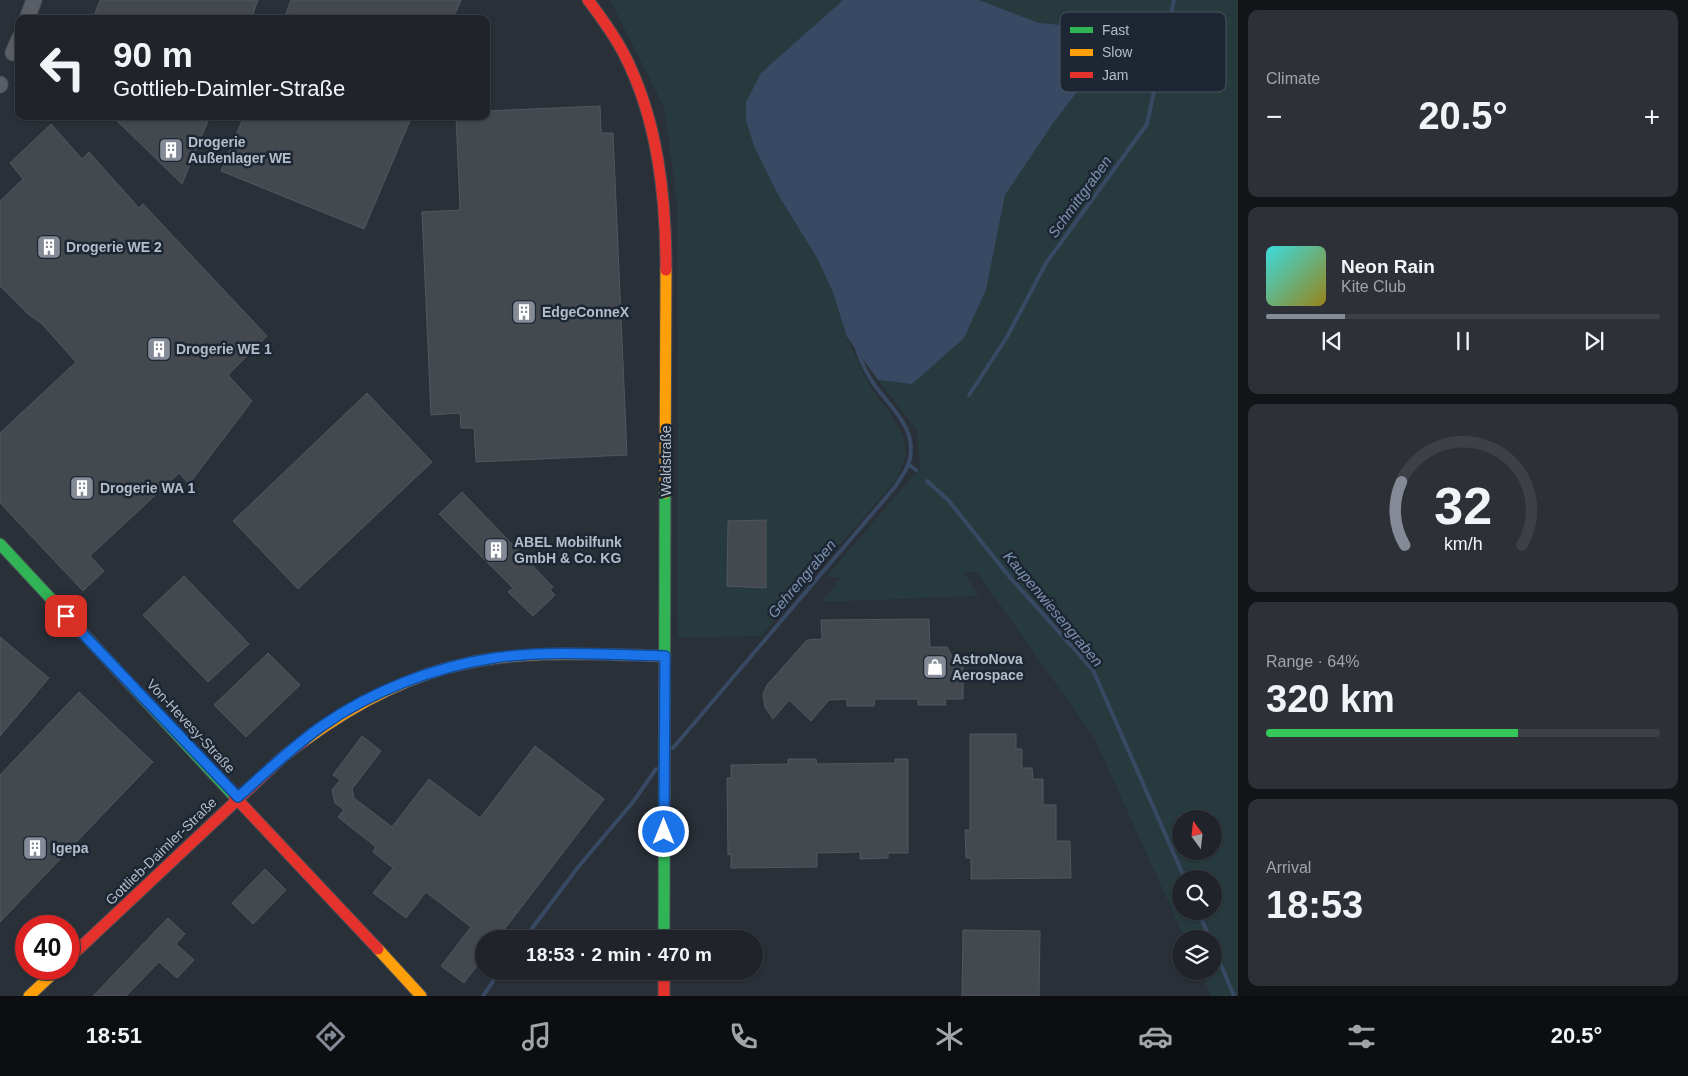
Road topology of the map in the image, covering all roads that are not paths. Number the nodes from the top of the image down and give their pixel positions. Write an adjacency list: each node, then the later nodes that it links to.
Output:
1 (34, 0): 3 (street)
2 (588, 0): 5 (street, Waldstraße)
3 (28, 15)
4 (0, 544): 6 (street, Von-Hevesy-Straße)
5 (665, 656): 6 (street, Gottlieb-Daimler-Straße); 7 (street, Waldstraße)
6 (238, 797): 8 (street, Gottlieb-Daimler-Straße); 12 (street, Von-Hevesy-Straße)
7 (664, 930)
8 (80, 948)
9 (46, 980): 11 (street)
10 (664, 980): 13 (street)
11 (29, 996)
12 (421, 996)
13 (664, 996)

